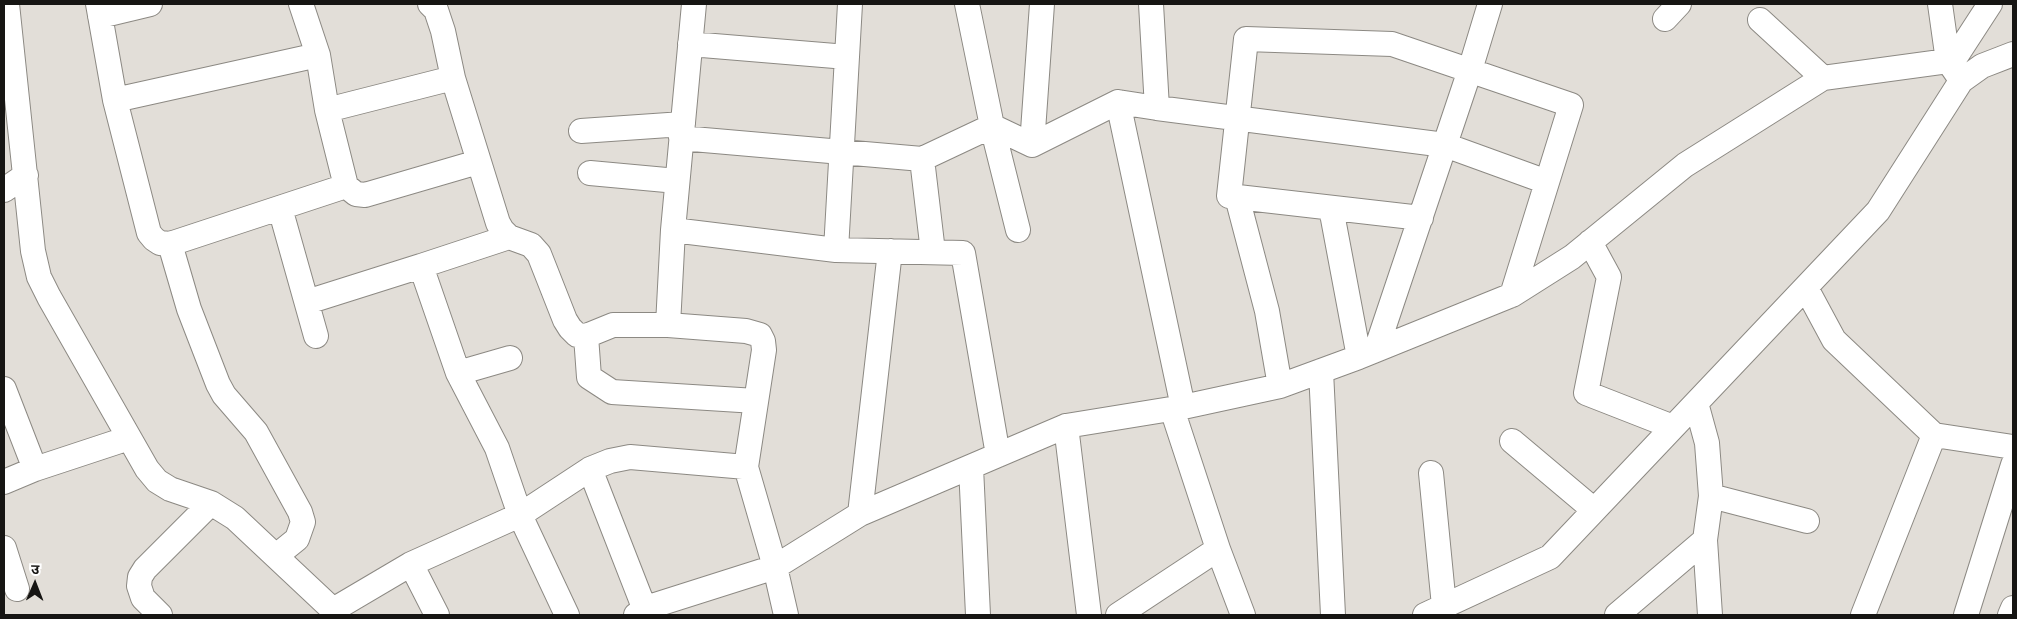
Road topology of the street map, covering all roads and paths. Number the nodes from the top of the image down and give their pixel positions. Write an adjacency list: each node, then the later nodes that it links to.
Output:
1 (7, 4): 37 (street)
2 (150, 4): 13 (street)
3 (301, 4): 17 (street)
4 (430, 4): 21 (street)
5 (694, 4): 15 (street)
6 (850, 4): 18 (street)
7 (966, 4): 28 (street)
8 (1042, 4): 31 (street)
9 (1151, 4): 25 (street)
10 (1490, 4): 20 (street)
11 (1940, 4): 19 (street)
12 (1990, 4): 19 (street)
13 (99, 10): 23 (street)
14 (1760, 20): 22 (street)
15 (690, 44): 18 (street); 30 (street)
16 (2013, 54): 19 (street)
17 (318, 55): 23 (street); 26 (street)
18 (847, 57): 33 (street)
19 (1953, 68): 22 (street); 55 (street)
20 (1470, 70): 27 (street); 32 (street); 39 (street)
21 (453, 78): 26 (street); 35 (street)
22 (1822, 78): 49 (street)
23 (115, 100): 50 (street)
24 (1118, 102): 25 (street); 31 (street); 69 (street)
25 (1157, 108): 27 (street)
26 (327, 110): 40 (street)
27 (1238, 119): 32 (street); 42 (street)
28 (992, 126): 31 (street); 34 (street); 47 (street)
29 (581, 130): 30 (street)
30 (682, 131): 33 (street); 38 (street)
31 (1032, 145)
32 (1445, 145): 39 (street); 45 (street)
33 (841, 153): 34 (street); 51 (street)
34 (922, 159): 53 (street)
35 (478, 162): 40 (street); 48 (street)
36 (590, 173): 38 (street)
37 (26, 175): 41 (street); 73 (street)
38 (677, 181): 46 (street)
39 (1547, 182): 56 (street)
40 (346, 186): 43 (street)
41 (4, 190)
42 (1237, 197): 44 (street); 65 (street)
43 (280, 208): 50 (street); 57 (street)
44 (1331, 208): 45 (street); 61 (street)
45 (1421, 218): 61 (street)
46 (673, 230): 51 (street); 58 (street)
47 (1018, 230)
48 (509, 237): 54 (street); 60 (street)
49 (1590, 242): 56 (street); 71 (street)
50 (170, 244): 93 (street)
51 (836, 250): 52 (street)
52 (890, 252): 53 (street); 87 (street)
53 (933, 252): 76 (street)
54 (421, 266): 57 (street); 64 (street)
55 (1806, 288): 68 (street); 72 (street)
56 (1512, 295): 61 (street)
57 (307, 302): 59 (street)
58 (668, 325): 60 (street); 67 (street)
59 (316, 336)
60 (586, 336): 67 (street)
61 (1368, 354): 63 (street)
62 (510, 358): 64 (street)
63 (1321, 371): 65 (street); 109 (street)
64 (458, 373): 88 (street)
65 (1280, 386): 69 (street)
66 (4, 389): 80 (street)
67 (756, 401): 79 (street)
68 (1696, 403): 71 (street); 84 (street)
69 (1177, 408): 70 (street); 91 (street)
70 (1066, 426): 76 (street); 106 (street)
71 (1673, 427): 86 (street)
72 (1934, 435): 75 (street); 112 (street)
73 (129, 438): 80 (street); 85 (street)
74 (1512, 441): 86 (street)
75 (2013, 447)
76 (998, 455): 78 (street)
77 (2013, 465): 113 (street)
78 (971, 467): 87 (street); 105 (street)
79 (746, 468): 81 (street); 95 (street)
80 (35, 469): 83 (street)
81 (590, 469): 88 (street); 100 (street)
82 (1431, 473): 98 (street)
83 (4, 482)
84 (1711, 496): 89 (street); 90 (street)
85 (210, 503): 93 (street); 101 (street)
86 (1594, 510): 98 (street)
87 (860, 514): 95 (street)
88 (520, 515): 94 (street); 103 (street)
89 (1807, 521)
90 (1704, 540): 110 (street); 111 (street)
91 (1218, 549): 107 (street); 108 (street)
92 (4, 550): 96 (street)
93 (276, 556): 99 (street)
94 (411, 564): 99 (street); 102 (street)
95 (775, 567): 100 (street); 104 (street)
96 (17, 589)
97 (2013, 608): 114 (street)
98 (1449, 609)
99 (336, 613)
100 (643, 613)
101 (160, 615)
102 (437, 615)
103 (567, 615)
104 (786, 615)
105 (978, 615)
106 (1088, 615)
107 (1118, 615)
108 (1243, 615)
109 (1333, 615)
110 (1617, 615)
111 (1710, 615)
112 (1863, 615)
113 (1966, 615)
114 (2010, 615)

